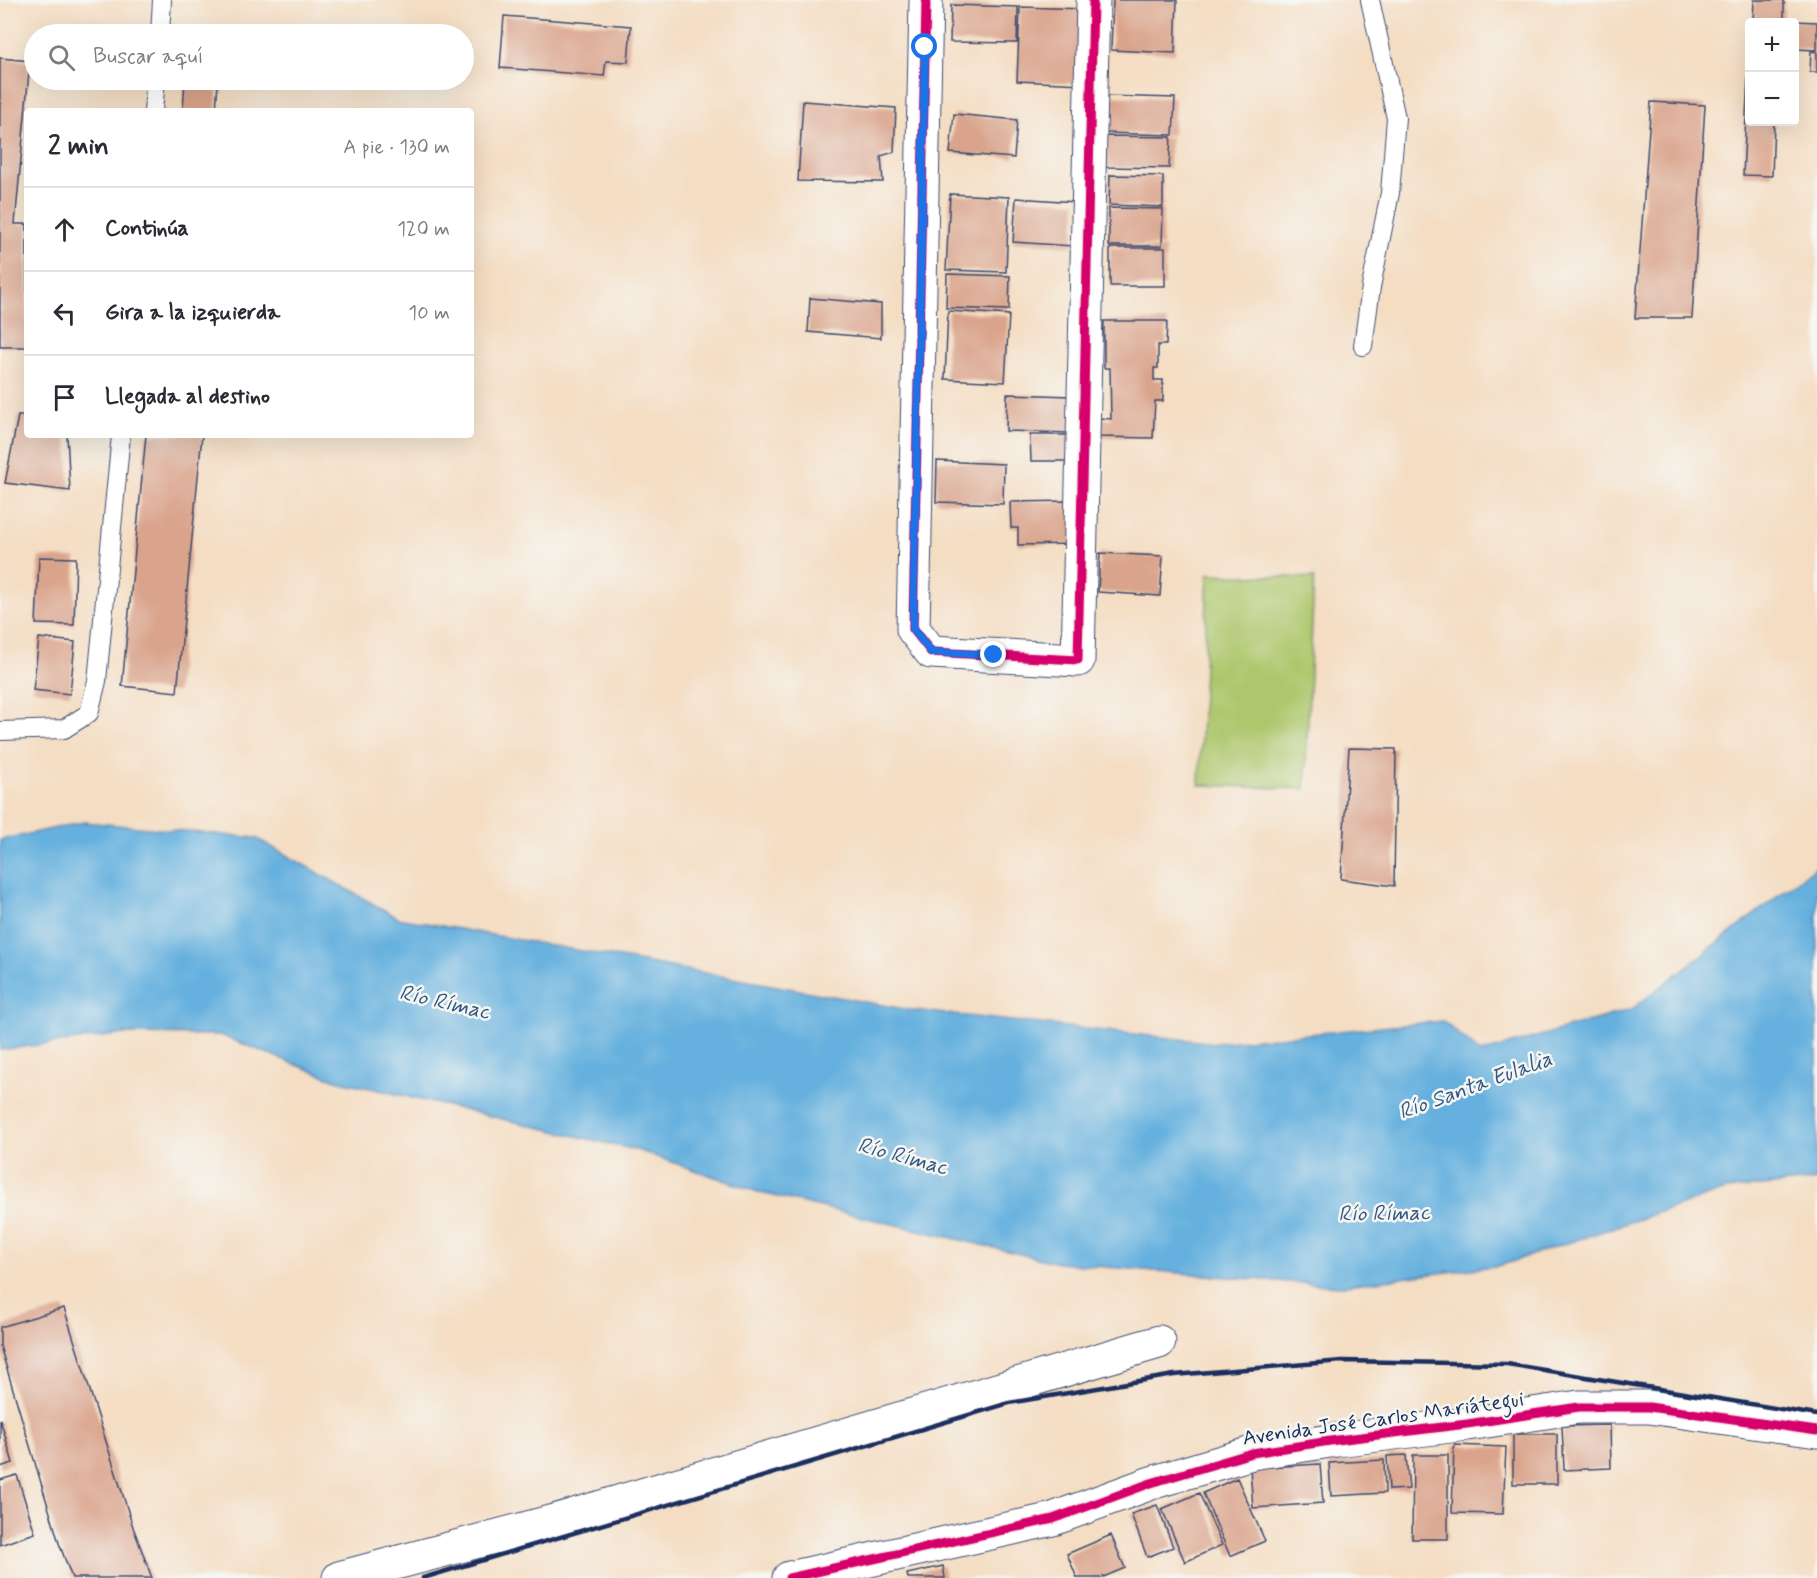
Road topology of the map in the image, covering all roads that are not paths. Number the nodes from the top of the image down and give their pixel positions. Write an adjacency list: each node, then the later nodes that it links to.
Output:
1 (162, 0): 5 (lane)
2 (926, 0): 3 (street)
3 (1093, 0)
4 (1370, 0): 8 (lane)
5 (161, 24)
6 (155, 90): 7 (lane)
7 (153, 108)
8 (1364, 346)
9 (121, 438): 10 (lane)
10 (0, 731)
11 (1159, 1342): 13 (street)
12 (1817, 1431): 14 (street, Avenida José Carlos Mariátegui)
13 (339, 1578)
14 (789, 1578)

